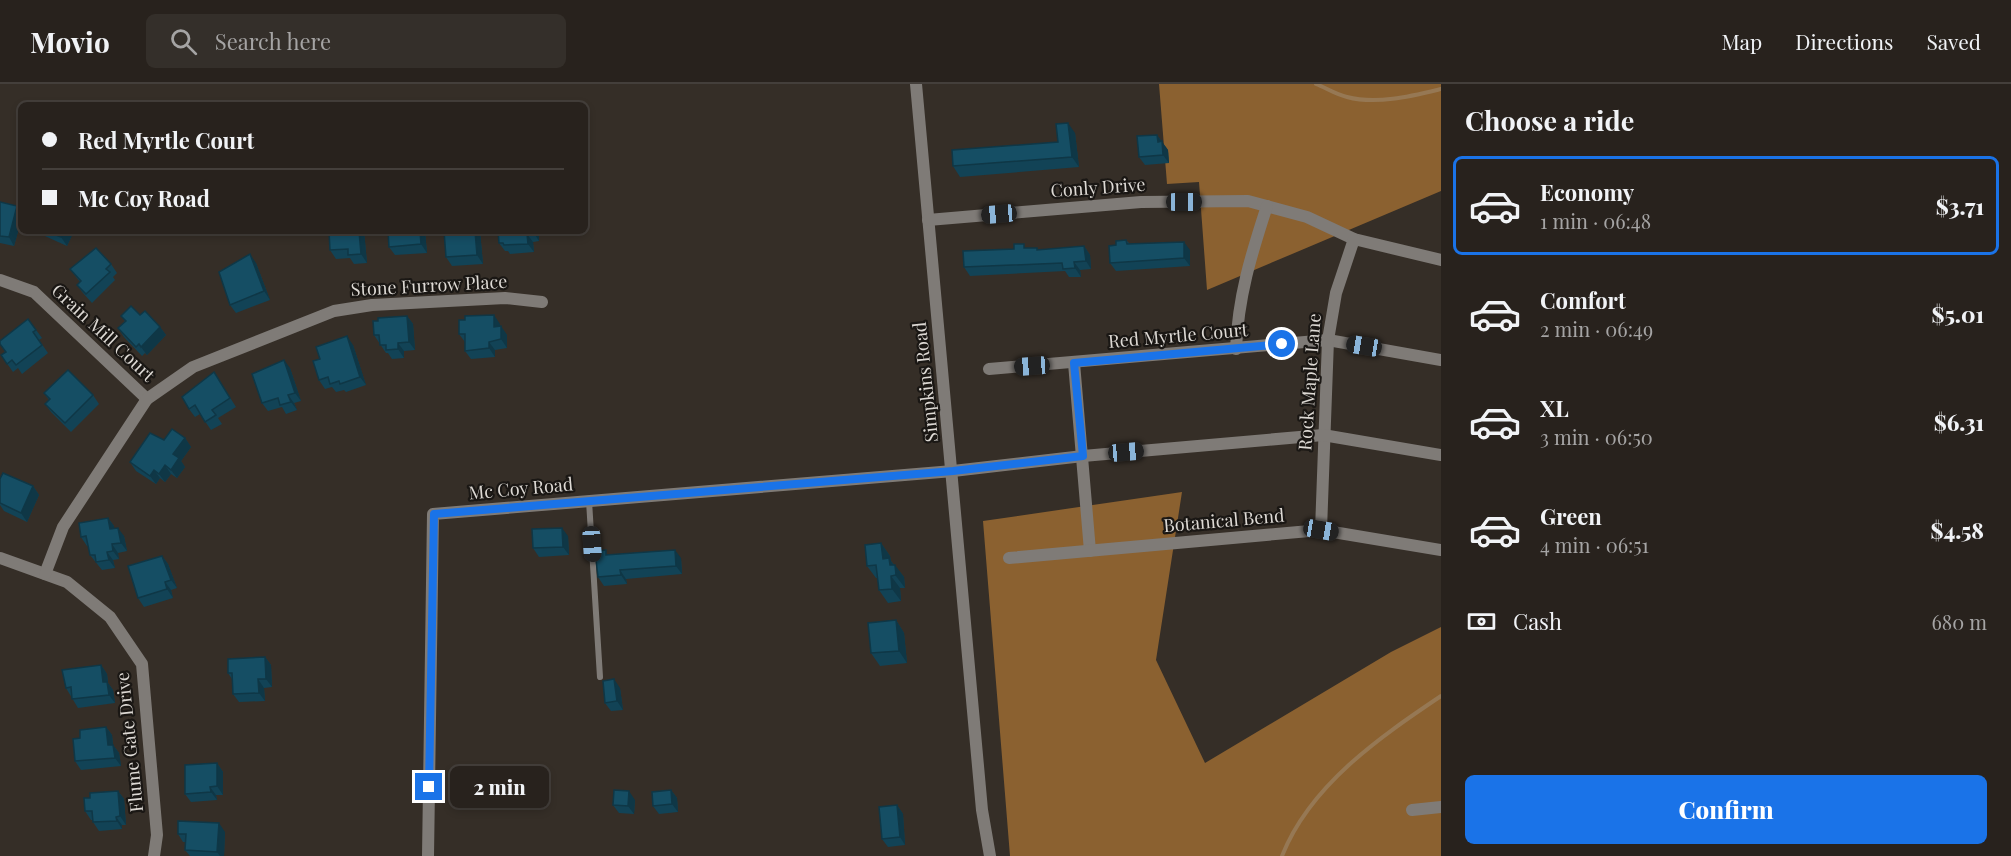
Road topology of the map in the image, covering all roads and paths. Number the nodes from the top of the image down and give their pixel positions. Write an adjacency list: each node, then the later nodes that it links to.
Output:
1 (916, 84): 3 (street, Simpkins Road)
2 (1267, 206): 3 (street, Conly Drive); 4 (street, Conly Drive); 9 (street)
3 (928, 220): 17 (street, Simpkins Road)
4 (1354, 239): 5 (street, Conly Drive); 8 (street, Rock Maple Lane)
5 (1441, 260)
6 (0, 280): 13 (street, Grain Mill Court)
7 (542, 302): 13 (street, Stone Furrow Place)
8 (1328, 340): 9 (street, Red Myrtle Court); 10 (street, Red Myrtle Court); 14 (street, Rock Maple Lane)
9 (1236, 349): 11 (street, Red Myrtle Court)
10 (1441, 360)
11 (1074, 363): 12 (street, Red Myrtle Court); 16 (street)
12 (989, 369)
13 (147, 399): 24 (street, Stone Furrow Place)
14 (1323, 435): 15 (street, Mc Coy Road); 16 (street, Mc Coy Road); 19 (street, Rock Maple Lane)
15 (1441, 455)
16 (1083, 456): 17 (street, Mc Coy Road); 21 (street)
17 (953, 471): 18 (street, Mc Coy Road); 30 (street, Simpkins Road)
18 (589, 501): 25 (lane); 29 (street, Mc Coy Road)
19 (1321, 530): 20 (street, Botanical Bend); 21 (street, Botanical Bend)
20 (1441, 550)
21 (1090, 551): 23 (street, Botanical Bend)
22 (0, 558): 24 (street, Flume Gate Drive)
23 (1009, 558)
24 (45, 574): 28 (street, Flume Gate Drive)
25 (600, 676)
26 (1441, 807): 27 (street)
27 (1412, 810)
28 (154, 856)
29 (428, 856)
30 (990, 856)

